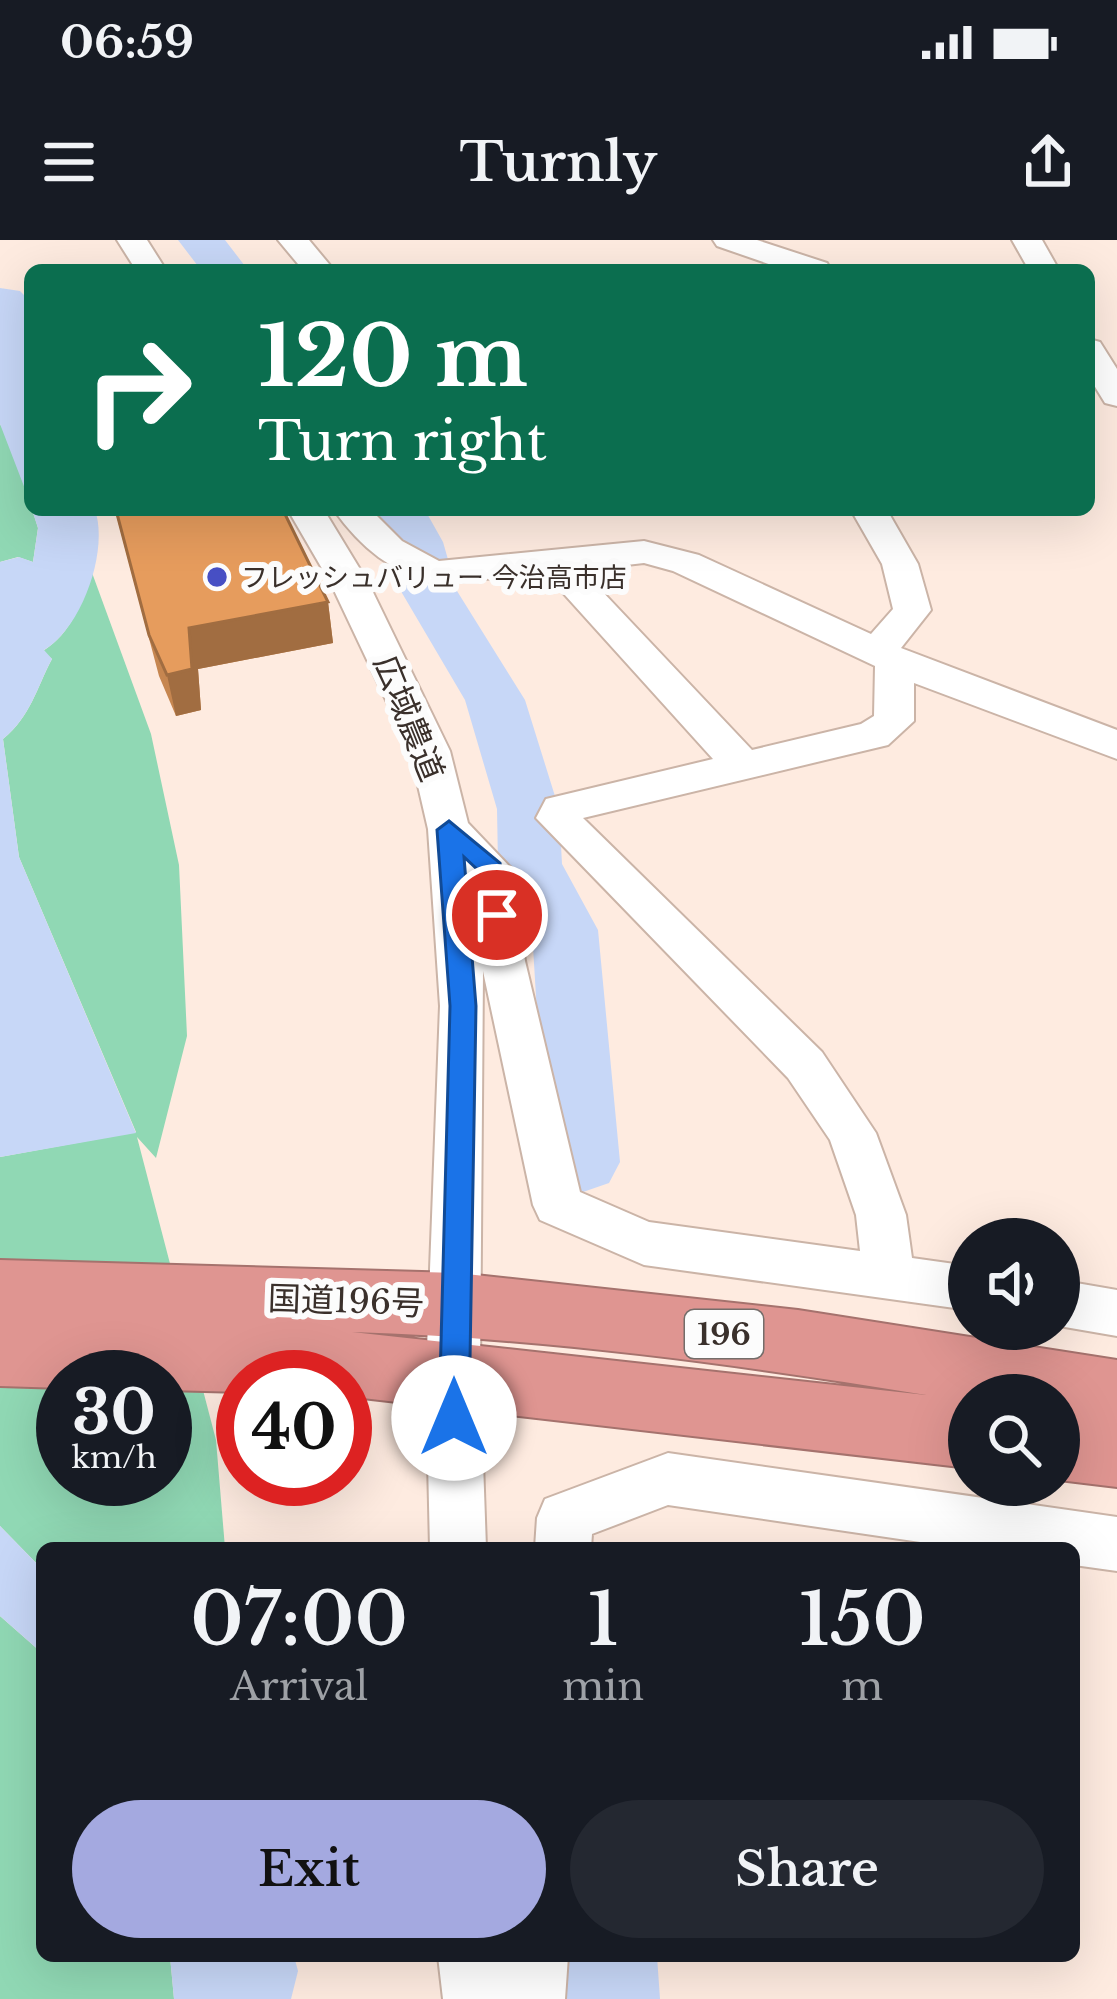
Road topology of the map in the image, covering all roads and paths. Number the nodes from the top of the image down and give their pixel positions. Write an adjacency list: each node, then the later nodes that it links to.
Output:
1 (293, 240): 3 (street)
2 (728, 240): 4 (street)
3 (314, 264)
4 (798, 264)
5 (1095, 359): 6 (street)
6 (1117, 396)
7 (310, 516): 14 (street, 広域農道)
8 (357, 516): 10 (street)
9 (873, 516): 11 (street)
10 (551, 559): 11 (street); 13 (street)
11 (885, 655): 12 (street); 13 (street)
12 (1117, 745)
13 (741, 764): 15 (street)
14 (449, 830): 15 (street); 21 (street, 広域農道)
15 (889, 1274): 16 (street)
16 (948, 1284)
17 (0, 1291): 20 (highway, 国道196号 / 196)
18 (1080, 1307): 19 (street)
19 (1117, 1313)
20 (328, 1331): 21 (highway, 国道196号 / 196); 22 (highway, 国道196号 / 196)
21 (455, 1339): 23 (highway, 国道196号 / 196); 24 (highway, 国道196号 / 196); 27 (street, 広域農道)
22 (0, 1354)
23 (1117, 1393)
24 (948, 1430)
25 (1080, 1448): 26 (highway)
26 (1117, 1452)
27 (458, 1542)
28 (563, 1542): 29 (street)
29 (1117, 1544)
30 (472, 1962): 32 (street)
31 (535, 1962): 33 (street)
32 (476, 1999)
33 (532, 1999)

